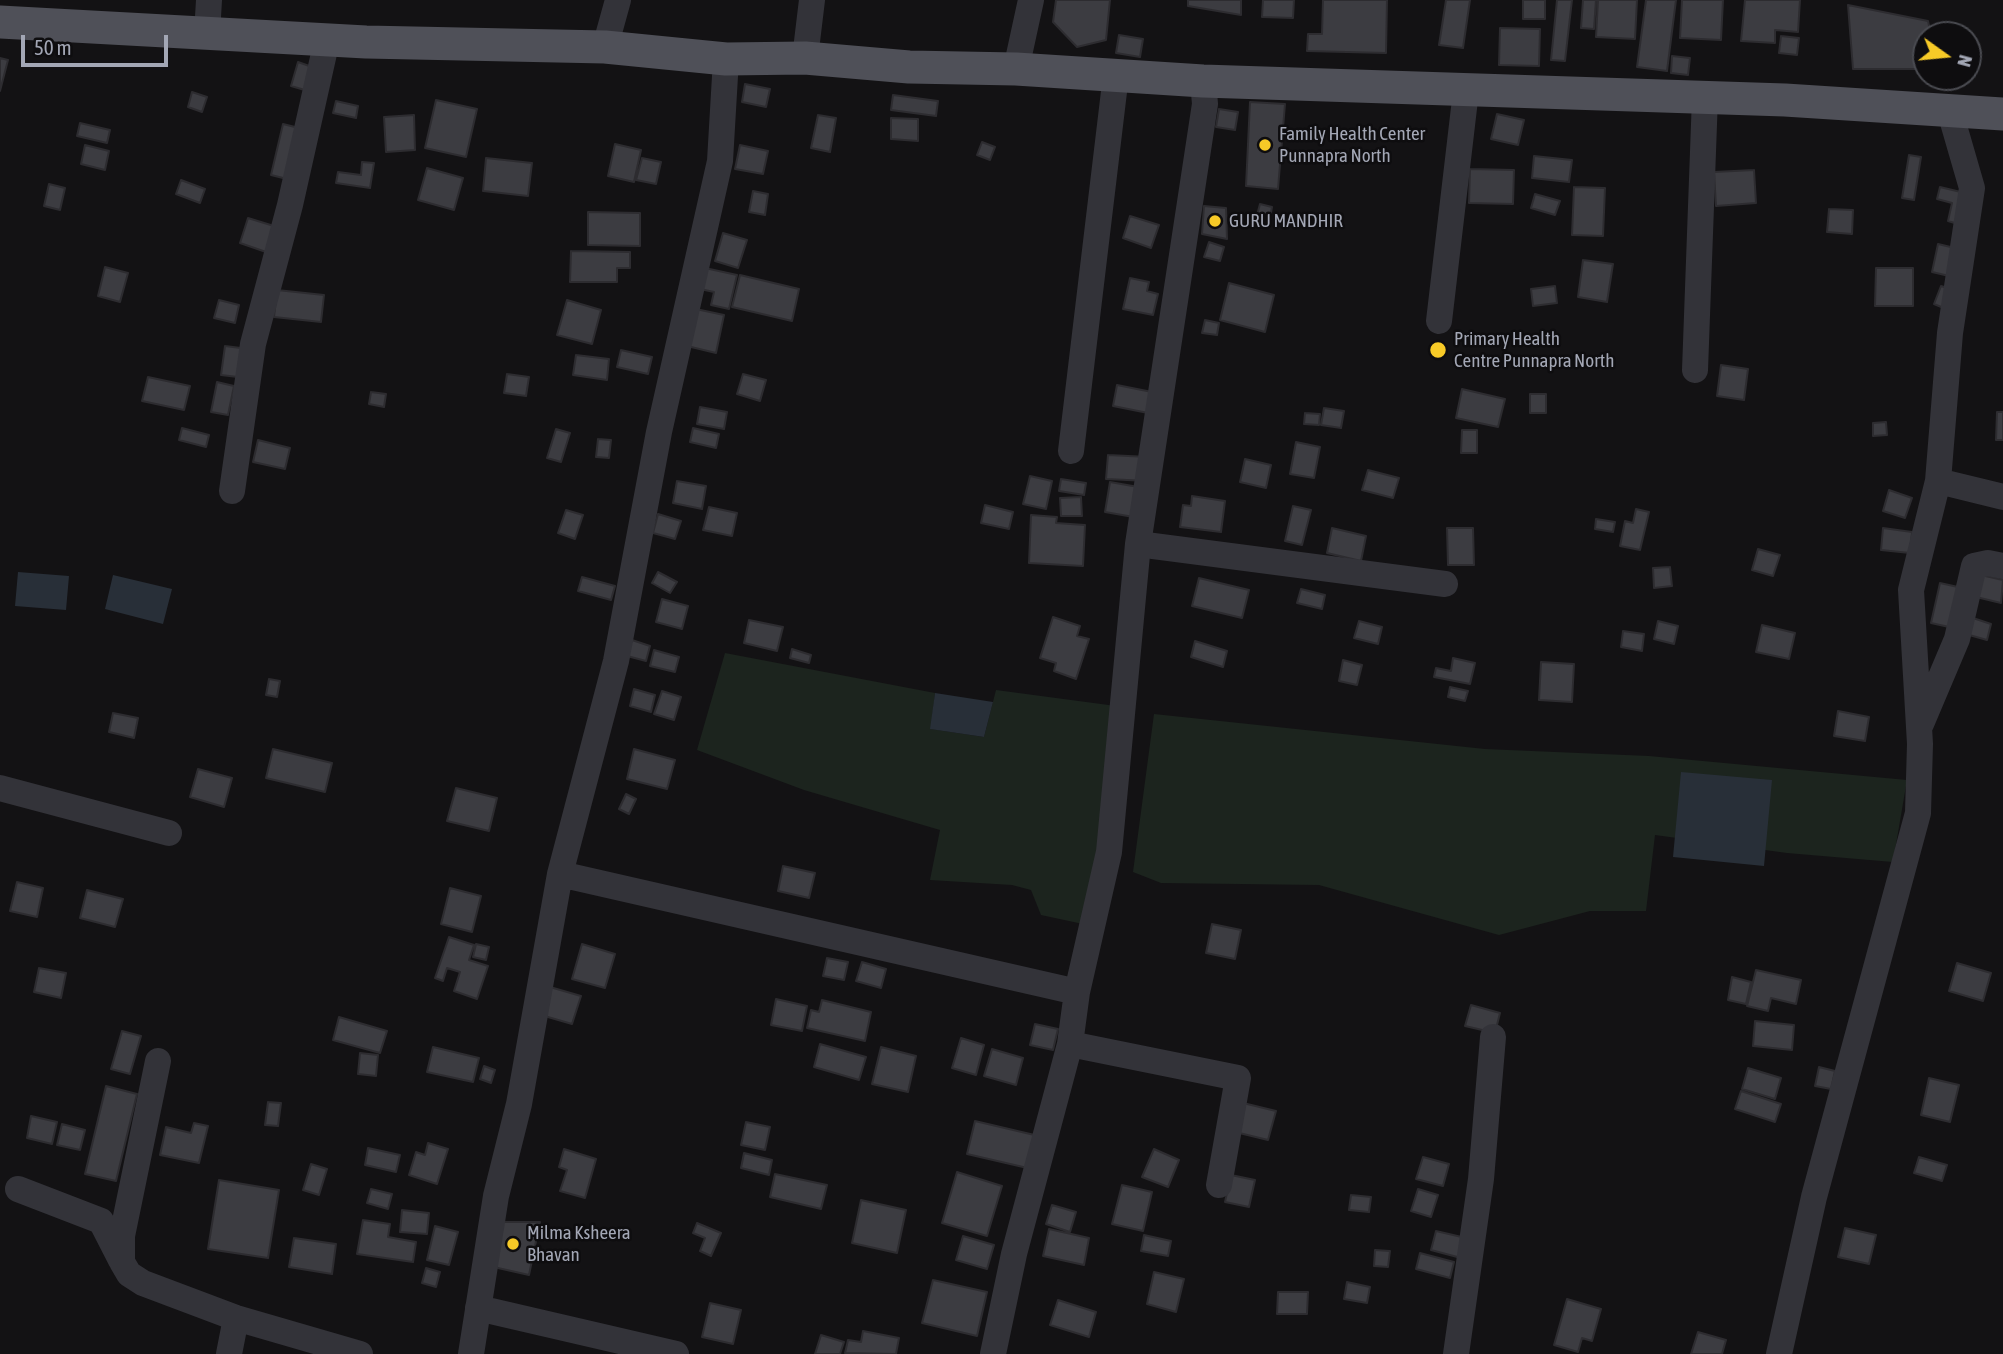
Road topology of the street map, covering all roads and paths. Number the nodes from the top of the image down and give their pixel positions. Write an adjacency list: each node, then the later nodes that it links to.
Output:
1 (209, 0): 6 (street)
2 (618, 0): 8 (street)
3 (812, 0): 9 (street)
4 (1031, 0): 11 (street)
5 (0, 22): 6 (main road)
6 (207, 34): 7 (main road)
7 (327, 40): 8 (main road); 22 (street)
8 (605, 47): 10 (main road)
9 (805, 58): 10 (main road); 11 (main road)
10 (726, 59): 30 (street)
11 (1016, 69): 12 (main road)
12 (1116, 75): 13 (main road); 20 (street)
13 (1203, 81): 14 (main road); 24 (street)
14 (1466, 91): 15 (main road); 18 (street)
15 (1705, 97): 16 (main road); 19 (street)
16 (1950, 112): 17 (main road); 21 (street)
17 (2003, 114)
18 (1439, 321)
19 (1695, 370)
20 (1071, 451)
21 (1938, 481): 23 (street); 27 (street)
22 (232, 491)
23 (2003, 497)
24 (1138, 544): 26 (street); 31 (street)
25 (2003, 566): 27 (street)
26 (1444, 584)
27 (1919, 729): 46 (street)
28 (0, 788): 29 (street)
29 (169, 833)
30 (560, 874): 31 (street); 38 (street)
31 (1077, 992): 33 (street)
32 (1493, 1037): 45 (street)
33 (1070, 1044): 35 (street); 44 (street)
34 (158, 1061): 37 (street)
35 (1219, 1185)
36 (18, 1189): 37 (street)
37 (122, 1262): 39 (street)
38 (478, 1308): 42 (street); 43 (street)
39 (236, 1318): 40 (street); 41 (street)
40 (229, 1354)
41 (360, 1354)
42 (471, 1354)
43 (676, 1354)
44 (993, 1354)
45 (1456, 1354)
46 (1779, 1354)

